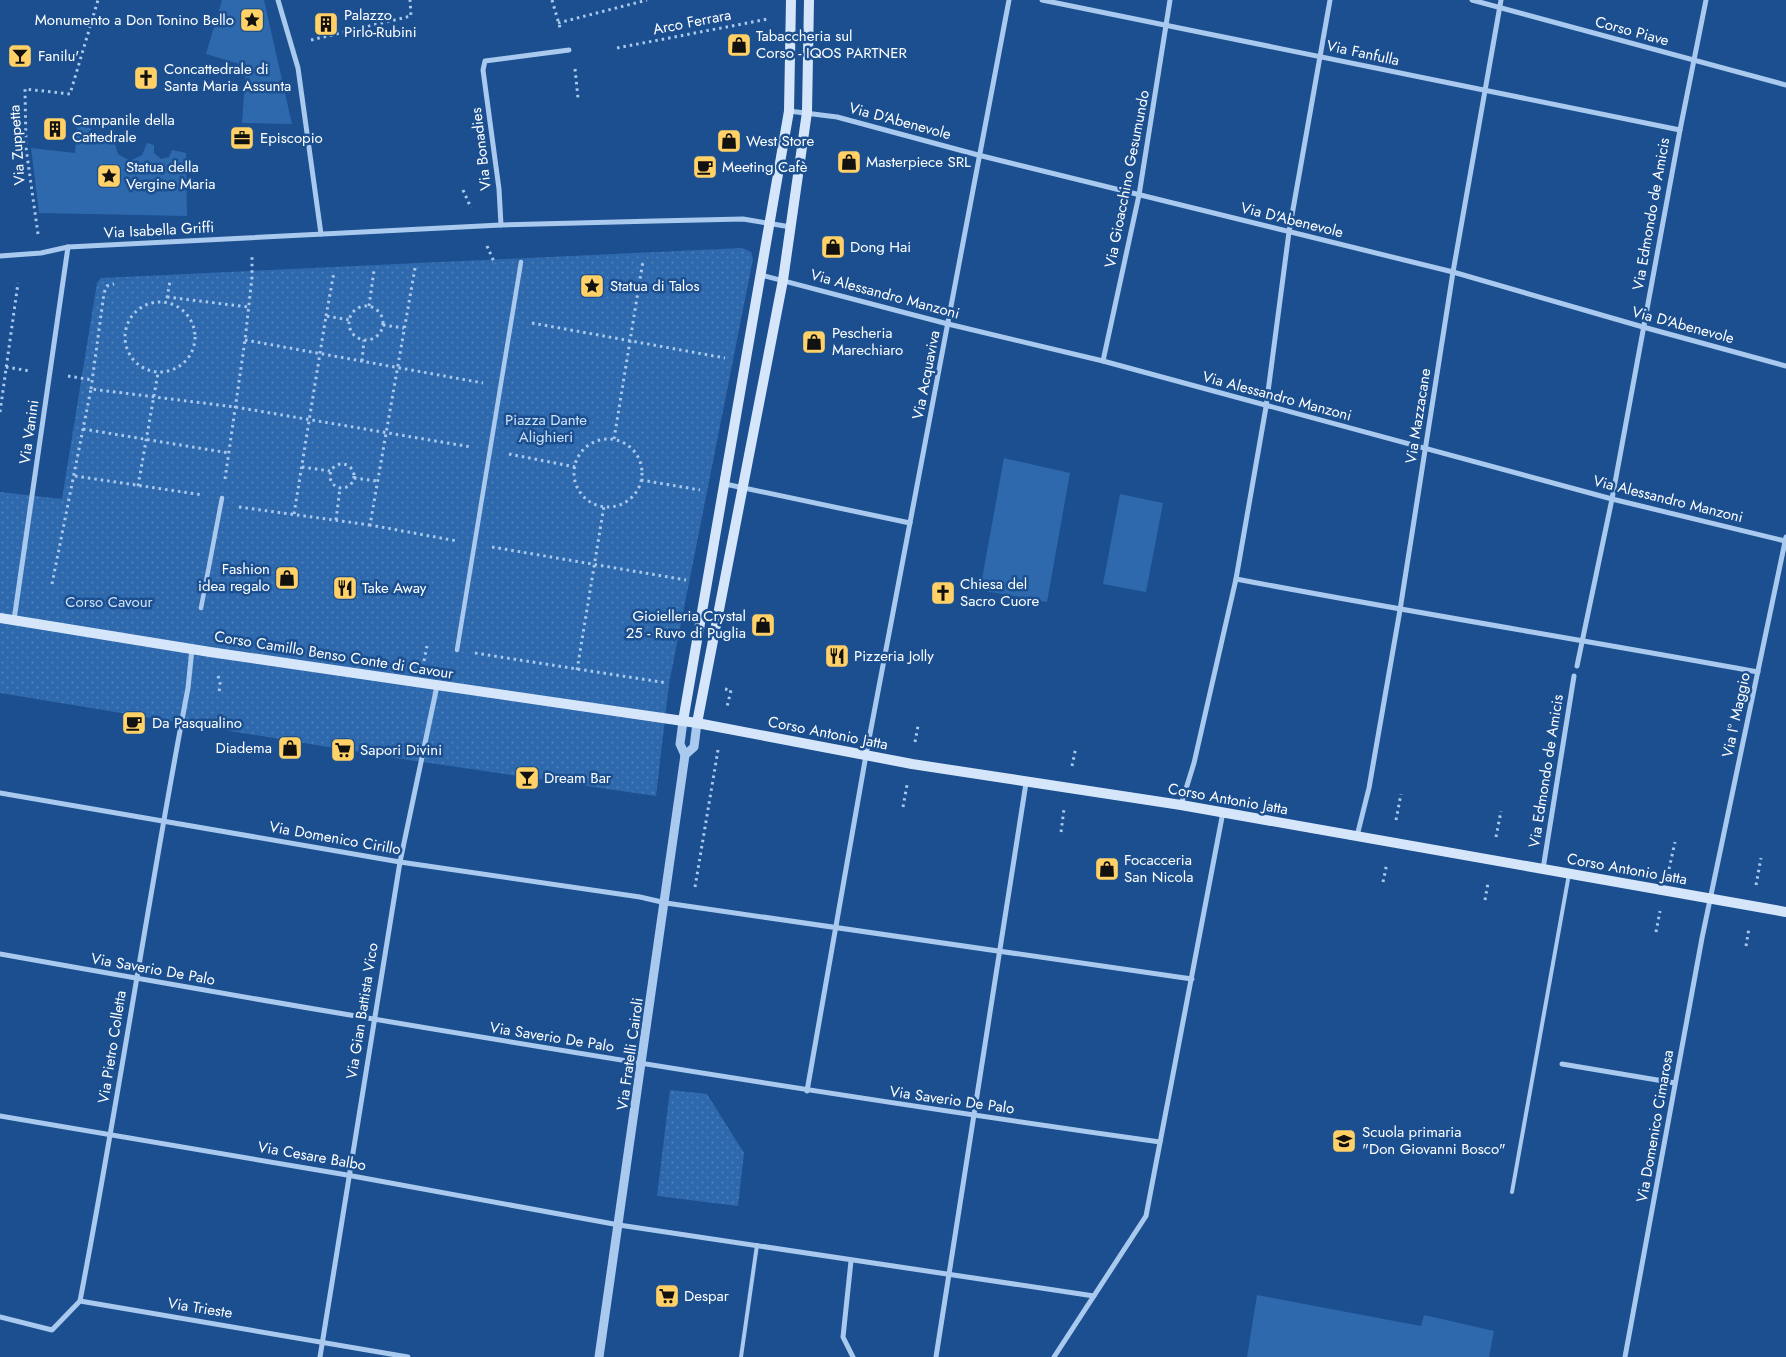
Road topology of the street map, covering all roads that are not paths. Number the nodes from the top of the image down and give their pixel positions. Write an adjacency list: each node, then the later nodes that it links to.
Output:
1 (278, 0): 27 (street)
2 (791, 0): 18 (main road)
3 (809, 0): 19 (main road)
4 (1009, 0): 21 (street, Via Acquaviva)
5 (1042, 0): 12 (street, Via Fanfulla)
6 (1170, 0): 12 (street, Via Gioacchino Gesumundo)
7 (1330, 0): 14 (street)
8 (1472, 0): 11 (street, Corso Piave)
9 (1501, 0): 11 (street, Via Mazzacane)
10 (1706, 0): 15 (street, Via Edmondo de Amicis)
11 (1499, 8): 15 (street, Corso Piave); 17 (street, Via Mazzacane)
12 (1167, 25): 14 (street, Via Fanfulla); 22 (street, Via Gioacchino Gesumundo)
13 (568, 50): 24 (street, Via Bonadies)
14 (1320, 57): 17 (street, Via Fanfulla); 26 (street)
15 (1695, 61): 16 (street, Corso Piave); 20 (street, Via Edmondo de Amicis)
16 (1786, 85)
17 (1485, 92): 20 (street, Via Fanfulla); 31 (street, Via Mazzacane)
18 (789, 111): 19 (street, Via D'Abenevole); 23 (main road)
19 (807, 112): 21 (street, Via D'Abenevole); 25 (main road)
20 (1680, 130): 35 (street, Via Edmondo de Amicis)
21 (978, 155): 22 (street, Via D'Abenevole); 34 (street, Via Acquaviva)
22 (1139, 194): 26 (street, Via D'Abenevole); 36 (street, Via Gioacchino Gesumundo)
23 (770, 223): 24 (street); 25 (street); 32 (main road)
24 (501, 226): 27 (street)
25 (791, 227): 33 (main road)
26 (1289, 232): 31 (street, Via D'Abenevole); 38 (street)
27 (321, 234): 28 (street, Via Isabella Griffi)
28 (68, 247): 29 (street, Via Isabella Griffi); 50 (street, Via Vanini)
29 (0, 256)
30 (521, 262): 53 (street)
31 (1453, 272): 35 (street, Via D'Abenevole); 39 (street, Via Mazzacane)
32 (762, 275): 33 (street, Via Alessandro Manzoni); 40 (main road)
33 (783, 280): 34 (street, Via Alessandro Manzoni); 41 (main road)
34 (948, 324): 36 (street, Via Alessandro Manzoni); 44 (street, Via Acquaviva)
35 (1643, 328): 37 (street, Via D'Abenevole); 43 (street, Via Edmondo de Amicis)
36 (1103, 361): 38 (street, Via Alessandro Manzoni)
37 (1786, 366)
38 (1266, 407): 39 (street, Via Alessandro Manzoni); 46 (street)
39 (1426, 449): 43 (street, Via Alessandro Manzoni); 48 (street, Via Mazzacane)
40 (725, 484): 41 (street); 59 (main road)
41 (743, 487): 44 (street); 60 (main road)
42 (222, 498): 47 (street)
43 (1612, 499): 45 (street, Via Alessandro Manzoni); 51 (street, Via Edmondo de Amicis)
44 (910, 523): 62 (street, Via Acquaviva)
45 (1786, 539): 55 (street, Via I° Maggio)
46 (1236, 579): 48 (street); 65 (street)
47 (201, 608)
48 (1400, 610): 51 (street); 68 (street, Via Mazzacane)
49 (0, 618): 50 (main road, Corso Camillo Benso Conte di Cavour)
50 (14, 620): 52 (main road, Corso Camillo Benso Conte di Cavour)
51 (1582, 640): 54 (street, Via Edmondo de Amicis); 55 (street)
52 (192, 649): 57 (main road, Corso Camillo Benso Conte di Cavour); 67 (street, Via Pietro Colletta)
53 (457, 650)
54 (1577, 666)
55 (1758, 672): 72 (street, Via I° Maggio)
56 (1574, 676): 70 (street, Via Edmondo de Amicis)
57 (437, 686): 58 (main road, Corso Camillo Benso Conte di Cavour); 69 (street, Via Gian Battista Vico)
58 (664, 719): 59 (main road, Corso Antonio Jatta)
59 (683, 721): 60 (main road, Corso Antonio Jatta); 61 (street)
60 (697, 724): 61 (street); 62 (main road, Corso Antonio Jatta)
61 (685, 755): 73 (street, Via Fratelli Cairoli)
62 (866, 755): 63 (main road, Corso Antonio Jatta); 75 (street, Via Acquaviva)
63 (1026, 782): 65 (main road, Corso Antonio Jatta); 76 (street)
64 (0, 793): 67 (street, Via Domenico Cirillo)
65 (1181, 805): 66 (main road, Corso Antonio Jatta)
66 (1222, 812): 68 (main road, Corso Antonio Jatta); 79 (street)
67 (162, 821): 69 (street, Via Domenico Cirillo); 78 (street, Via Pietro Colletta)
68 (1357, 836): 70 (main road, Corso Antonio Jatta)
69 (400, 862): 73 (street, Via Domenico Cirillo); 80 (street, Via Gian Battista Vico)
70 (1543, 869): 71 (main road, Corso Antonio Jatta)
71 (1569, 874): 72 (main road, Corso Antonio Jatta); 90 (lane)
72 (1709, 899): 74 (main road, Corso Antonio Jatta); 83 (street, Via Domenico Cimarosa)
73 (666, 903): 75 (street, Via Domenico Cirillo); 81 (street, Via Fratelli Cairoli)
74 (1786, 912)
75 (837, 928): 76 (street, Via Domenico Cirillo); 84 (street, Via Acquaviva)
76 (1000, 951): 79 (street, Via Domenico Cirillo); 86 (street)
77 (0, 954): 78 (street, Via Saverio De Palo)
78 (135, 978): 80 (street, Via Saverio De Palo); 87 (street, Via Pietro Colletta)
79 (1192, 979): 88 (street)
80 (374, 1021): 81 (street, Via Saverio De Palo); 89 (street, Via Gian Battista Vico)
81 (642, 1064): 84 (street, Via Saverio De Palo); 91 (street, Via Fratelli Cairoli)
82 (1562, 1064): 83 (street)
83 (1675, 1083): 106 (street, Via Domenico Cimarosa)
84 (807, 1091): 86 (street, Via Saverio De Palo)
85 (0, 1116): 87 (street, Via Cesare Balbo)
86 (974, 1116): 88 (street, Via Saverio De Palo); 94 (street)
87 (112, 1135): 89 (street, Via Cesare Balbo); 96 (street, Via Pietro Colletta)
88 (1160, 1142): 95 (street)
89 (348, 1175): 91 (street, Via Cesare Balbo); 98 (street, Via Gian Battista Vico)
90 (1512, 1192)
91 (619, 1225): 92 (street, Via Cesare Balbo); 101 (street, Via Fratelli Cairoli)
92 (757, 1245): 93 (street, Via Cesare Balbo); 102 (lane)
93 (850, 1261): 94 (street, Via Cesare Balbo); 103 (street)
94 (949, 1275): 95 (street, Via Cesare Balbo); 104 (street)
95 (1094, 1296): 105 (street)
96 (80, 1302): 97 (street); 98 (street, Via Trieste)
97 (0, 1317)
98 (322, 1341): 99 (street, Via Gian Battista Vico); 100 (street, Via Trieste)
99 (320, 1357)
100 (408, 1357)
101 (599, 1357)
102 (741, 1357)
103 (853, 1357)
104 (936, 1357)
105 (1054, 1357)
106 (1625, 1357)

